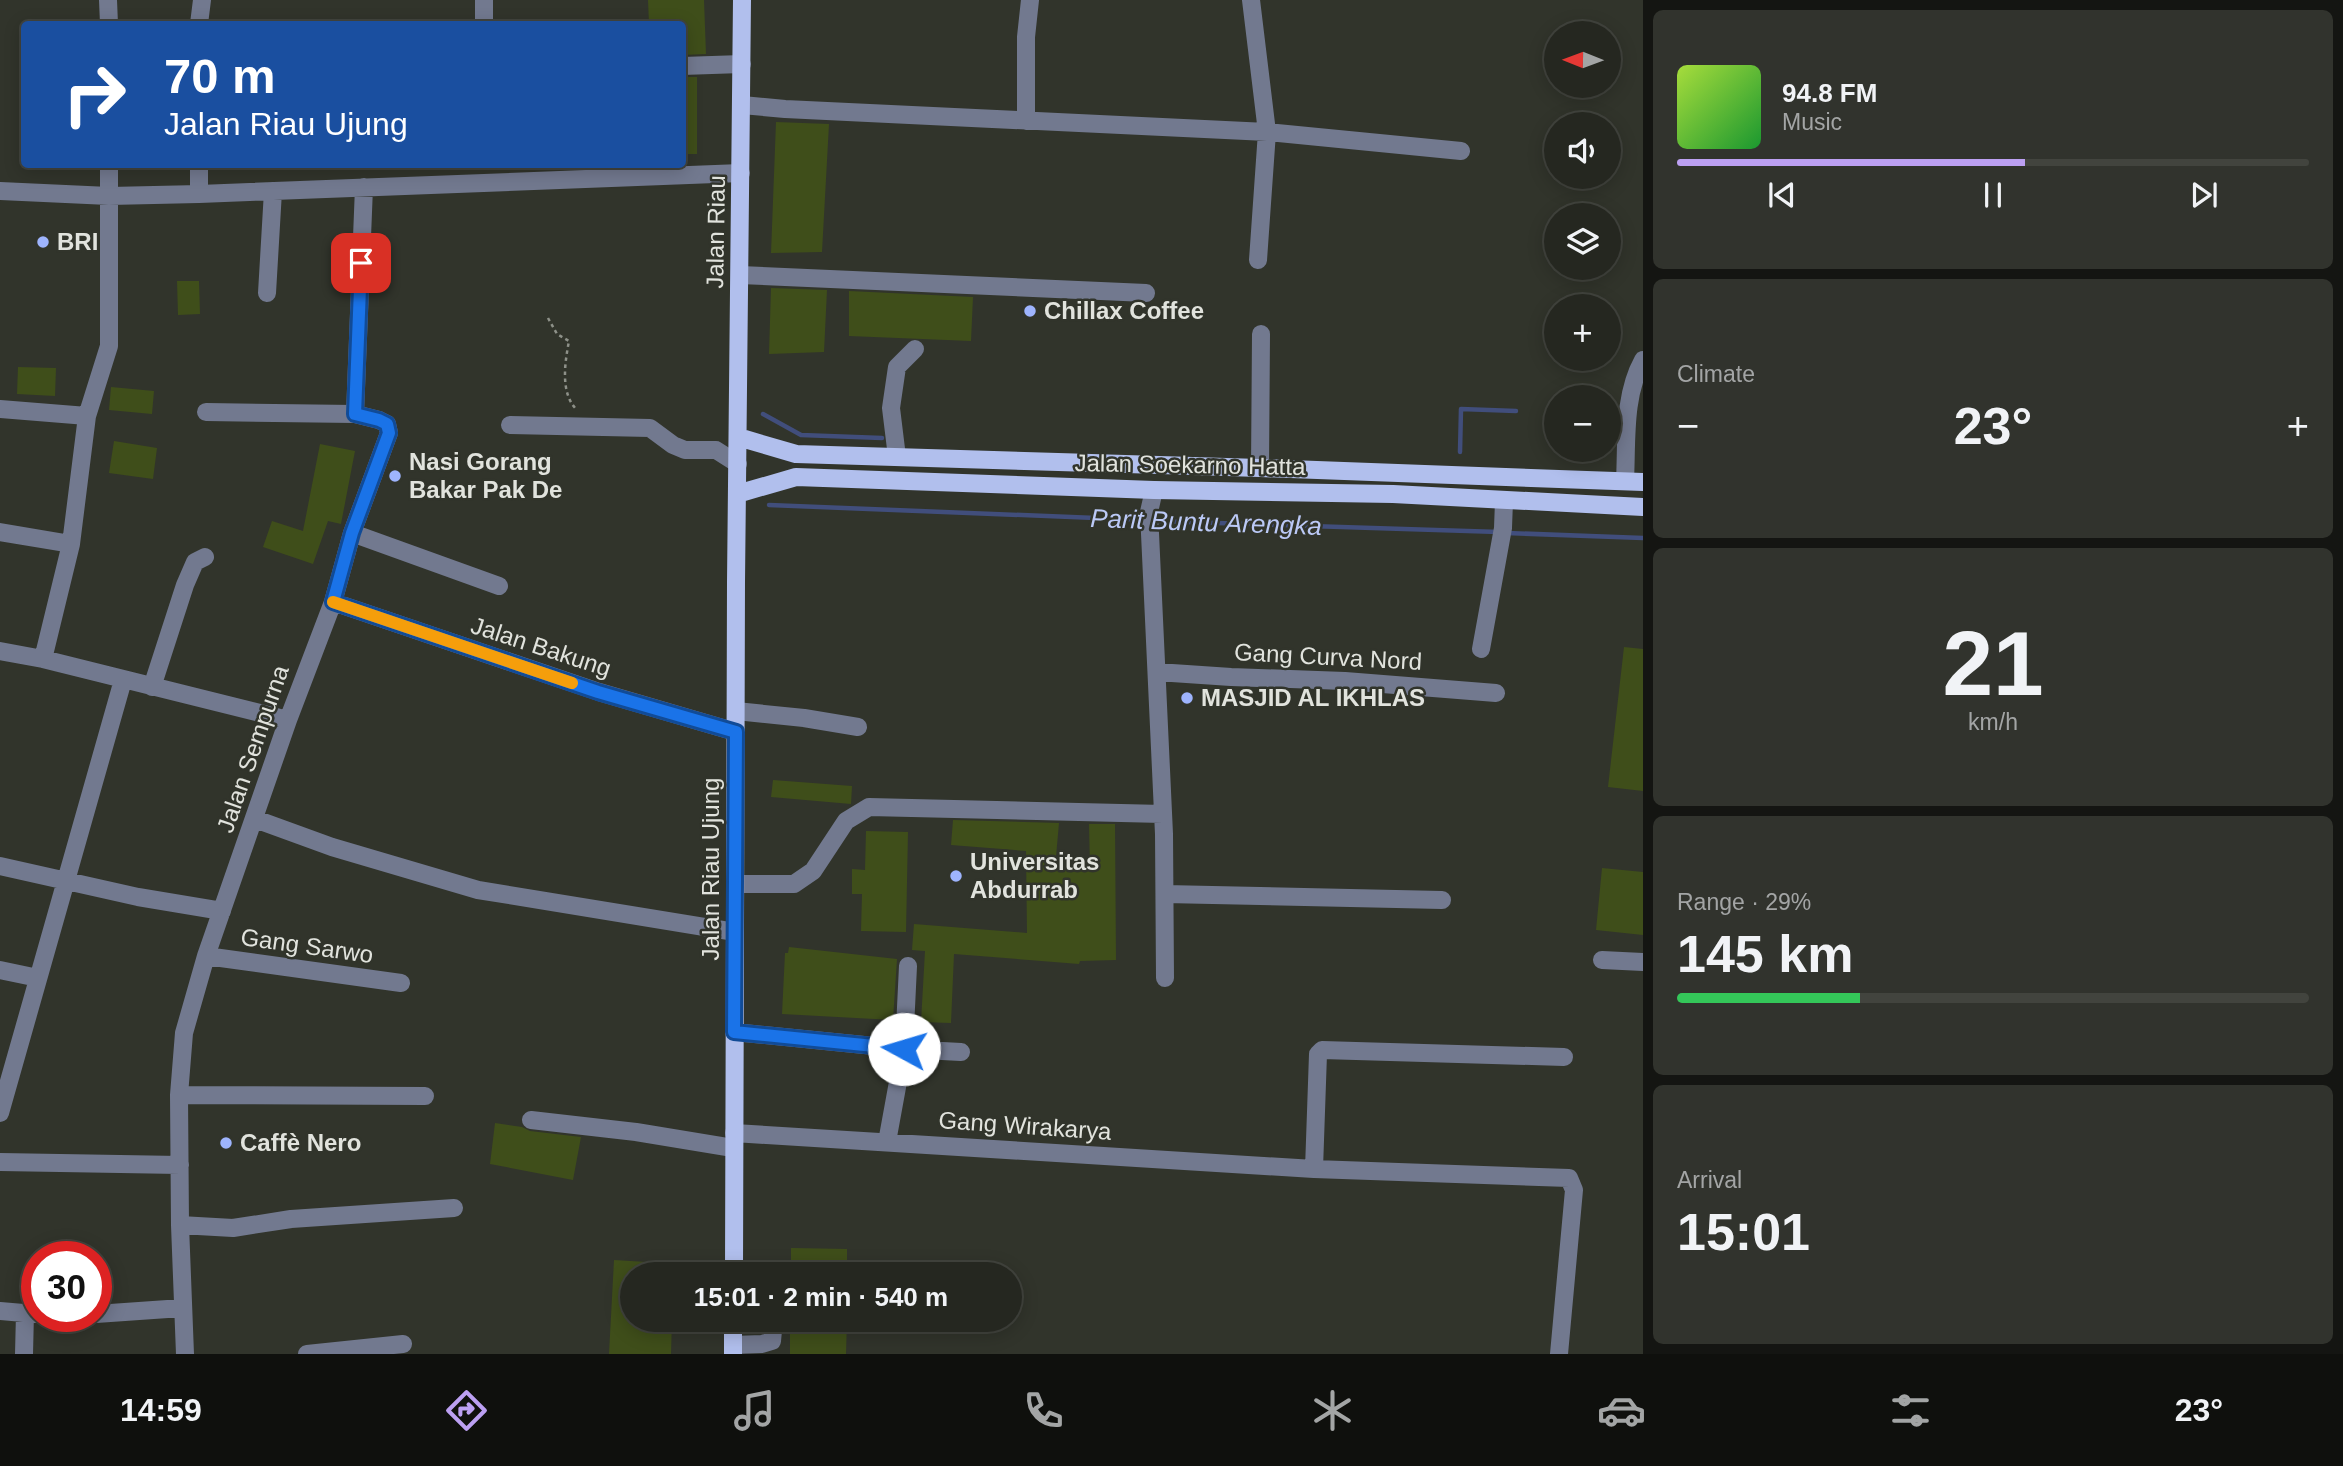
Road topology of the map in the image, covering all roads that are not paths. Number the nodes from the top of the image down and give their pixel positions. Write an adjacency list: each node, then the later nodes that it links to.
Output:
1 (108, 0): 7 (street)
2 (202, 0): 8 (street)
3 (484, 0): 9 (street)
4 (742, 0): 10 (main road, Jalan Riau)
5 (1030, 0): 13 (street)
6 (1251, 0): 14 (street)
7 (108, 21)
8 (199, 21)
9 (484, 21)
10 (742, 64): 11 (street); 12 (main road, Jalan Riau)
11 (686, 66)
12 (742, 105): 13 (street); 18 (main road, Jalan Riau)
13 (1026, 121): 14 (street)
14 (1267, 132): 15 (street); 24 (street)
15 (1461, 151)
16 (109, 168): 23 (street)
17 (199, 168): 22 (street)
18 (741, 173): 19 (street); 25 (main road, Jalan Riau)
19 (364, 187): 21 (street); 33 (street)
20 (0, 191): 23 (street)
21 (273, 191): 22 (street); 26 (street)
22 (199, 194): 23 (street)
23 (109, 196): 34 (street)
24 (1258, 260)
25 (740, 275): 27 (street); 36 (main road, Jalan Riau)
26 (267, 293)
27 (1146, 293)
28 (1261, 334): 39 (street)
29 (915, 349): 37 (street)
30 (1643, 360): 40 (street)
31 (0, 409): 34 (street)
32 (206, 412): 33 (street)
33 (355, 414): 46 (street, Jalan Sempurna)
34 (87, 416): 47 (street)
35 (510, 425): 38 (street)
36 (738, 437): 37 (main road, Jalan Soekarno Hatta); 38 (main road, Jalan Riau)
37 (897, 457): 39 (main road, Jalan Soekarno Hatta)
38 (738, 464): 42 (main road, Jalan Riau Ujung)
39 (1260, 468): 40 (main road, Jalan Soekarno Hatta)
40 (1634, 482)
41 (1154, 490): 42 (main road, Jalan Soekarno Hatta); 43 (main road, Jalan Soekarno Hatta); 54 (street)
42 (737, 494): 58 (main road, Jalan Riau Ujung)
43 (1504, 501): 44 (main road, Jalan Soekarno Hatta); 51 (street)
44 (1643, 507)
45 (0, 532): 47 (street)
46 (352, 533): 49 (street); 50 (street, Jalan Sempurna)
47 (71, 544): 53 (street)
48 (205, 558): 56 (street)
49 (499, 586)
50 (333, 602): 59 (street, Jalan Sempurna); 61 (street, Jalan Bakung)
51 (1480, 649)
52 (0, 651): 53 (street)
53 (43, 659): 55 (street)
54 (1157, 672): 57 (street, Gang Curva Nord); 62 (street)
55 (123, 680): 56 (street); 65 (street)
56 (152, 687): 59 (street)
57 (1496, 693)
58 (736, 710): 60 (street); 61 (main road, Jalan Riau Ujung)
59 (288, 720): 63 (street, Jalan Sempurna)
60 (858, 727)
61 (736, 732): 66 (main road, Jalan Riau Ujung)
62 (1163, 814): 66 (street); 67 (street)
63 (255, 819): 69 (street, Jalan Sempurna); 70 (street)
64 (0, 866): 65 (street)
65 (66, 880): 69 (street); 76 (street)
66 (736, 884): 70 (main road, Jalan Riau Ujung)
67 (1165, 894): 68 (street); 77 (street)
68 (1442, 900)
69 (222, 911): 71 (street, Jalan Sempurna)
70 (735, 932): 79 (main road, Jalan Riau Ujung)
71 (206, 956): 78 (street, Gang Sarwo); 84 (street, Jalan Sempurna)
72 (1602, 960): 73 (street)
73 (1643, 962)
74 (908, 966): 80 (street)
75 (0, 970): 76 (street)
76 (38, 978): 83 (street)
77 (1166, 978)
78 (401, 984)
79 (734, 1032): 80 (street); 88 (main road, Jalan Riau Ujung)
80 (904, 1049): 81 (street); 89 (street)
81 (961, 1052)
82 (1564, 1057): 92 (street)
83 (6, 1073): 86 (street)
84 (179, 1095): 85 (street); 91 (street, Jalan Sempurna)
85 (425, 1096)
86 (0, 1113)
87 (531, 1120): 88 (street, Gang Wirakarya)
88 (734, 1140): 89 (street, Gang Wirakarya); 95 (main road, Jalan Riau Ujung)
89 (887, 1142): 92 (street, Gang Wirakarya)
90 (0, 1163): 91 (street)
91 (180, 1165): 94 (street, Jalan Sempurna)
92 (1314, 1169): 107 (street, Gang Wirakarya)
93 (454, 1208): 94 (street)
94 (180, 1225): 96 (street, Jalan Sempurna)
95 (734, 1262)
96 (182, 1308): 99 (street); 105 (street, Jalan Sempurna)
97 (0, 1311): 98 (street)
98 (21, 1313)
99 (112, 1313)
100 (28, 1332): 104 (street)
101 (773, 1332): 103 (street)
102 (403, 1344): 106 (street)
103 (733, 1349)
104 (24, 1354)
105 (185, 1354)
106 (307, 1354)
107 (1559, 1354)

